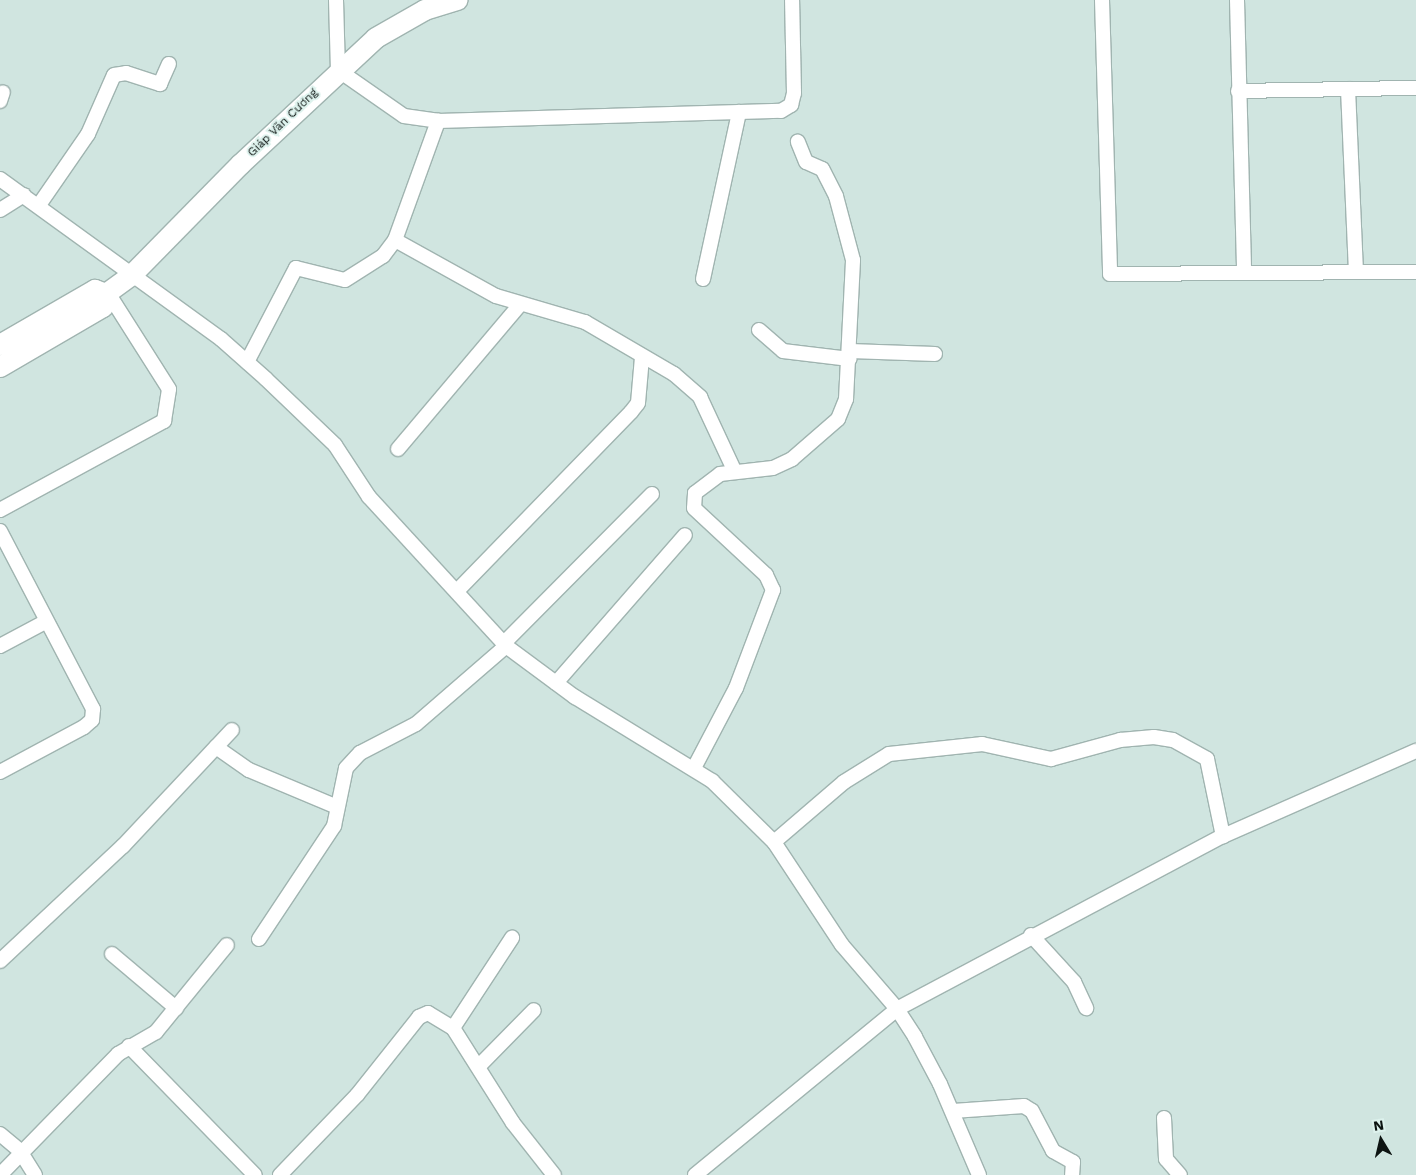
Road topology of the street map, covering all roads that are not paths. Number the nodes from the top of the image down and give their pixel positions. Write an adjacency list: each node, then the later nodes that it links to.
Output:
1 (336, 0): 7 (street)
2 (457, 0): 7 (street, Giáp Văn Cương)
3 (792, 0): 11 (street)
4 (1102, 0): 21 (street)
5 (1237, 0): 10 (street)
6 (169, 64): 16 (street)
7 (338, 70): 12 (street); 22 (street, Giáp Văn Cương)
8 (1416, 88): 9 (street)
9 (1348, 89): 10 (street); 19 (street)
10 (1238, 91): 21 (street)
11 (739, 112): 12 (street); 23 (street)
12 (438, 121): 18 (street)
13 (798, 142): 29 (street)
14 (0, 179): 15 (street)
15 (24, 195): 16 (street); 17 (street)
16 (39, 205): 22 (street)
17 (0, 210)
18 (395, 240): 25 (street); 31 (street)
19 (1356, 270): 20 (street); 21 (street)
20 (1416, 272)
21 (1244, 273)
22 (131, 276): 24 (street, Giáp Văn Cương); 31 (street)
23 (703, 279)
24 (107, 294): 27 (street); 32 (street); 36 (street)
25 (519, 306): 30 (street); 33 (street)
26 (760, 330): 29 (street)
27 (0, 344)
28 (935, 354): 29 (street)
29 (850, 355): 34 (street)
30 (642, 357): 34 (street); 39 (street)
31 (247, 362): 39 (street)
32 (0, 367)
33 (398, 449)
34 (734, 470): 47 (street)
35 (652, 494): 41 (street)
36 (0, 510)
37 (0, 531): 40 (street)
38 (685, 535): 43 (street)
39 (458, 590): 41 (street)
40 (45, 622): 42 (street); 48 (street)
41 (505, 644): 43 (street); 49 (street)
42 (0, 646)
43 (556, 683): 47 (street)
44 (232, 730): 45 (street)
45 (216, 747): 49 (street); 57 (street)
46 (1416, 751): 50 (street)
47 (694, 768): 51 (street)
48 (0, 772)
49 (337, 807): 54 (street)
50 (1223, 836): 51 (street); 52 (street)
51 (774, 842): 60 (street)
52 (1031, 935): 59 (street); 60 (street)
53 (512, 938): 62 (street)
54 (259, 939)
55 (227, 946): 58 (street)
56 (112, 954): 58 (street)
57 (0, 961)
58 (176, 1008): 63 (street)
59 (1086, 1008)
60 (897, 1009): 65 (street); 74 (street)
61 (534, 1010): 64 (street)
62 (453, 1028): 64 (street); 72 (street)
63 (129, 1046): 68 (street); 71 (street)
64 (479, 1066): 73 (street)
65 (953, 1111): 75 (street); 76 (street)
66 (1164, 1118): 77 (street)
67 (0, 1134): 68 (street)
68 (20, 1151): 69 (street); 70 (street)
69 (0, 1175)
70 (35, 1175)
71 (254, 1175)
72 (280, 1175)
73 (554, 1175)
74 (695, 1175)
75 (980, 1175)
76 (1072, 1175)
77 (1180, 1175)

